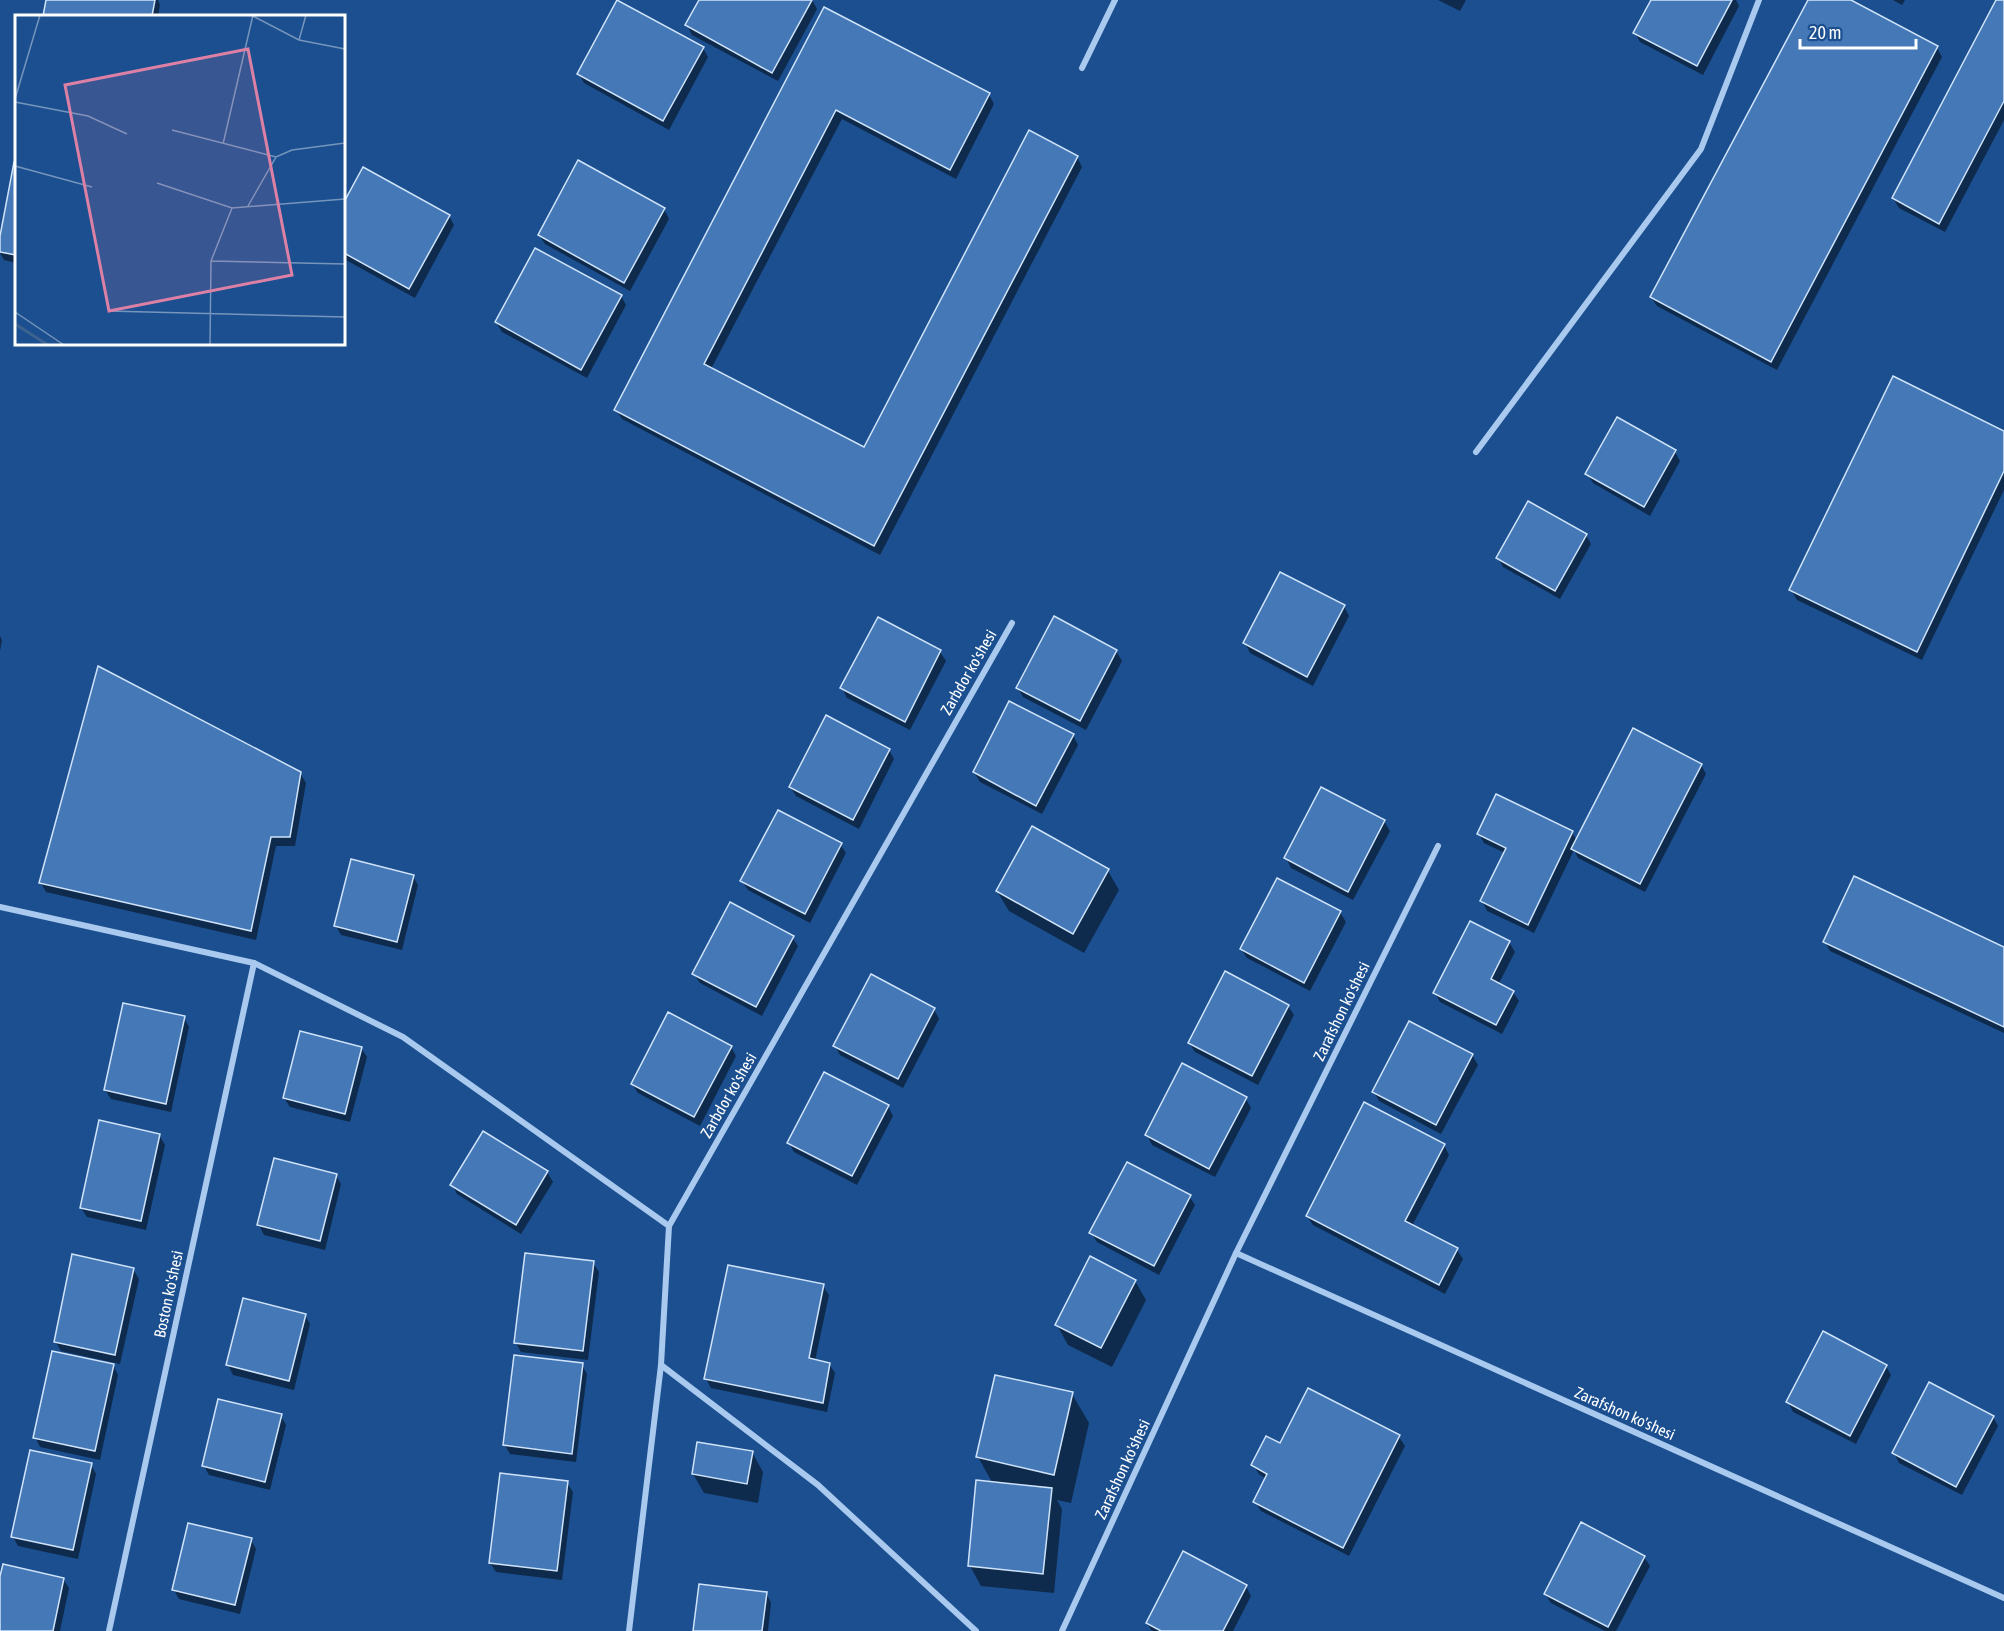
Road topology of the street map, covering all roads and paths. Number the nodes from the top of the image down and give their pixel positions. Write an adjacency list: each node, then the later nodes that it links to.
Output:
1 (1115, 0): 3 (street)
2 (1759, 0): 4 (street)
3 (1082, 68)
4 (1476, 452)
5 (1012, 623): 9 (street, Zarbdor ko'shesi)
6 (1438, 846): 10 (street, Zarafshon ko'shesi)
7 (0, 907): 8 (street)
8 (254, 963): 9 (street); 13 (street, Boston ko'shesi)
9 (669, 1226): 11 (street, Zarbdor ko'shesi)
10 (1236, 1253): 12 (street, Zarafshon ko'shesi); 16 (street, Zarafshon ko'shesi)
11 (661, 1365): 14 (street, Zarbdor ko'shesi); 15 (street)
12 (2004, 1598)
13 (109, 1631)
14 (629, 1631)
15 (976, 1631)
16 (1062, 1631)

